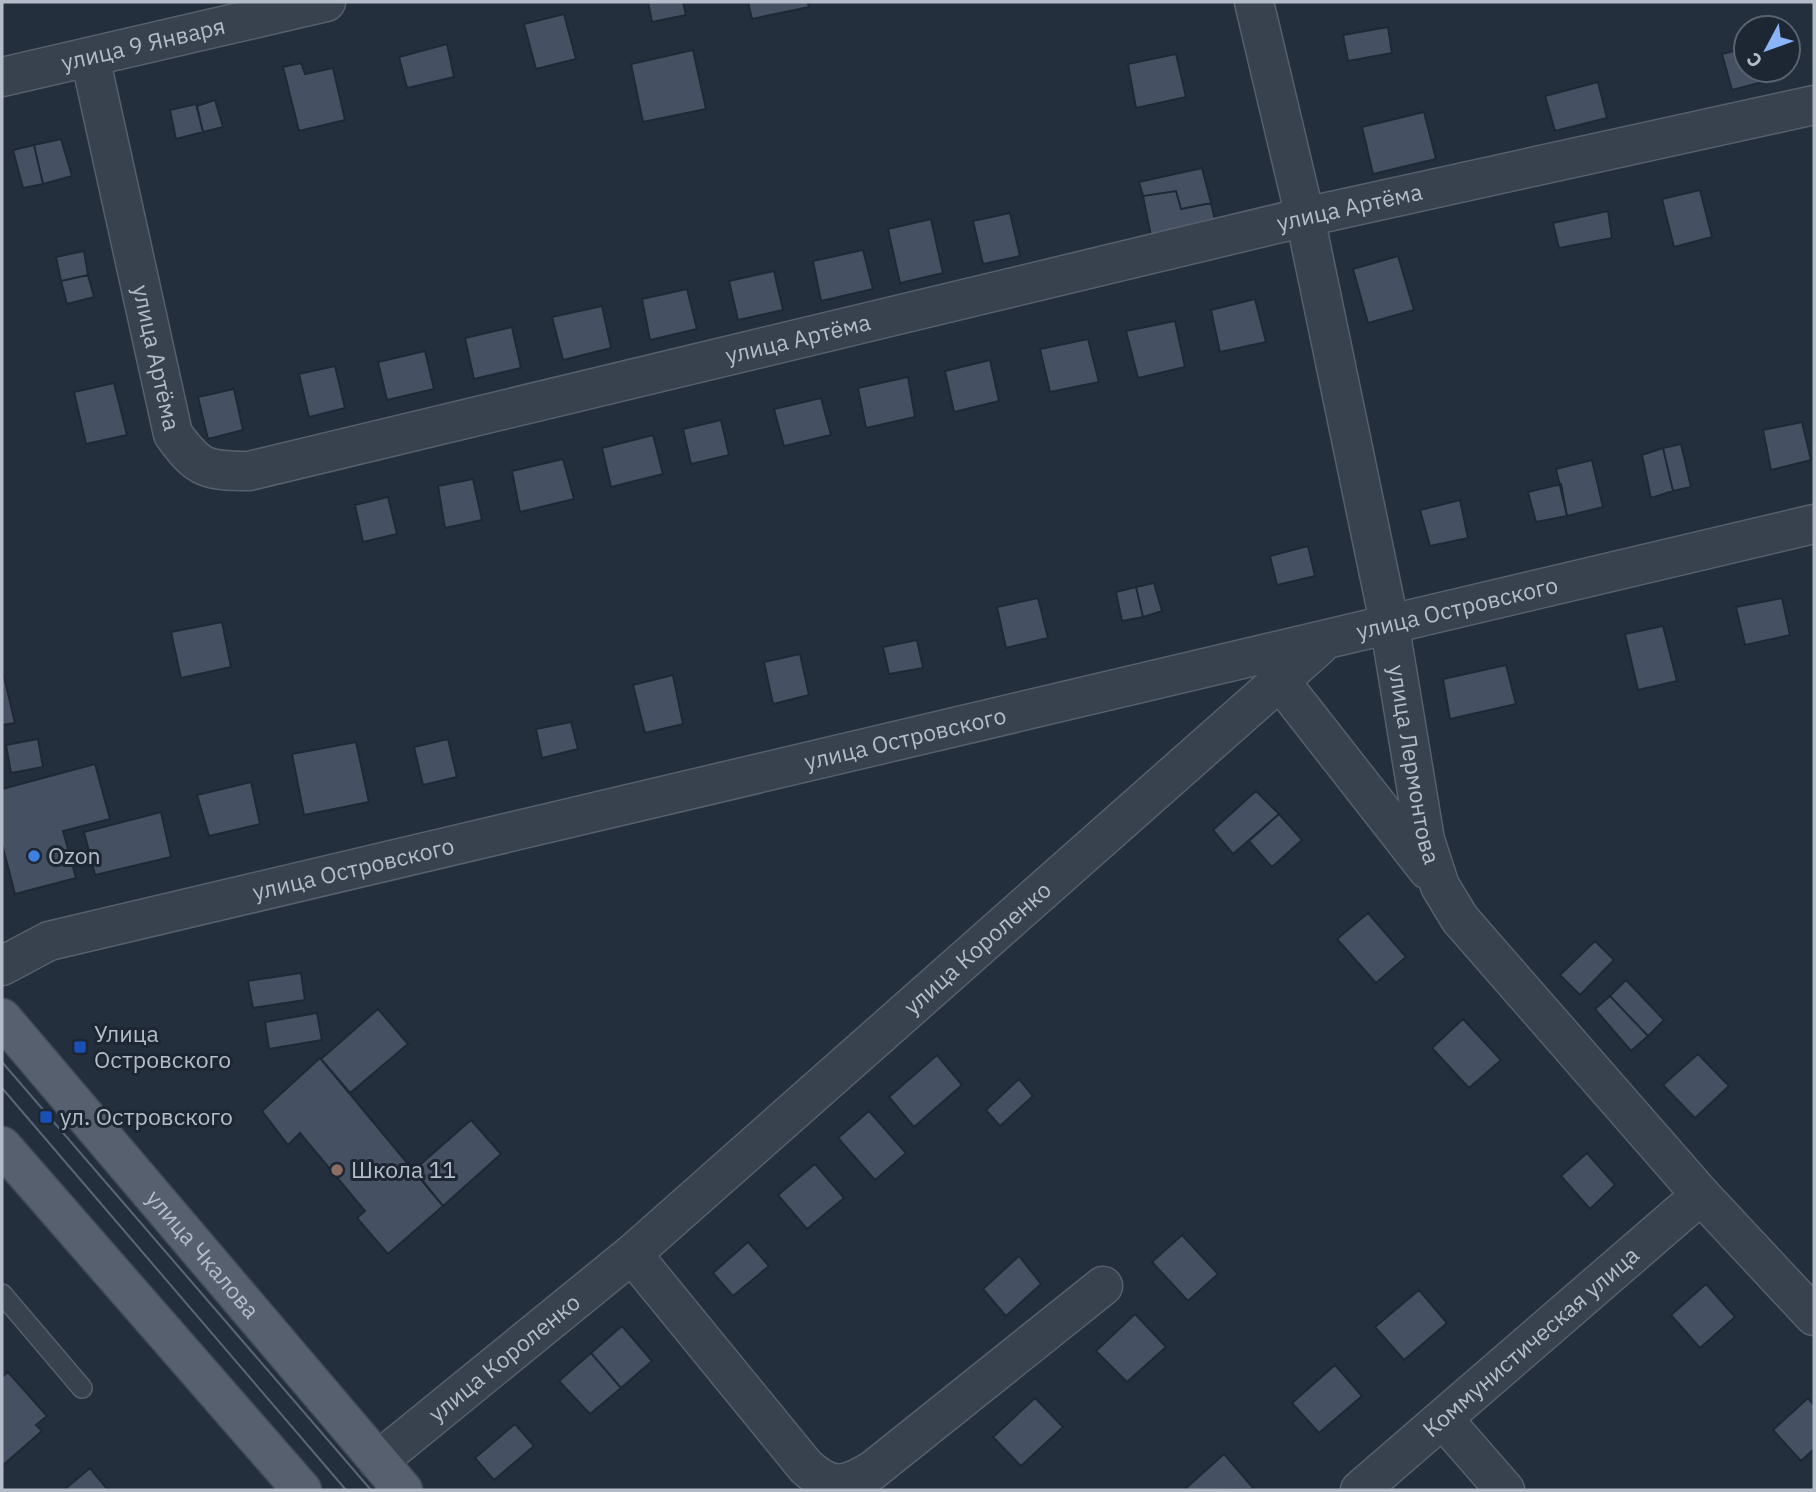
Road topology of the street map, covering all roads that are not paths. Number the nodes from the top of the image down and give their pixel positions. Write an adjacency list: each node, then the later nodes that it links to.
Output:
1 (326, 2): 3 (street, улица 9 Января)
2 (1254, 2): 6 (street, улица Лермонтова)
3 (90, 57): 4 (street, улица 9 Января); 6 (street, улица Артёма)
4 (2, 77)
5 (1814, 105): 6 (street, улица Артёма)
6 (1304, 217): 8 (street, улица Лермонтова)
7 (1814, 524): 8 (street, улица Островского)
8 (1389, 622): 9 (street, улица Островского); 11 (street, улица Лермонтова)
9 (1323, 642): 10 (street, улица Короленко); 12 (street, улица Островского)
10 (1280, 681): 11 (street); 16 (street, улица Короленко)
11 (1440, 886): 15 (street, улица Лермонтова)
12 (2, 966)
13 (2, 1018): 22 (main road, улица Чкалова)
14 (2, 1146): 23 (main road)
15 (1701, 1195): 19 (street, улица Лермонтова); 21 (street, Коммунистическая улица)
16 (632, 1254): 17 (street); 22 (street, улица Короленко)
17 (1103, 1286)
18 (2, 1294): 20 (lane)
19 (1814, 1316)
20 (82, 1388)
21 (1443, 1419): 25 (street, Коммунистическая улица); 26 (street)
22 (378, 1461): 24 (main road, улица Чкалова)
23 (302, 1490)
24 (404, 1490)
25 (1360, 1490)
26 (1505, 1490)

